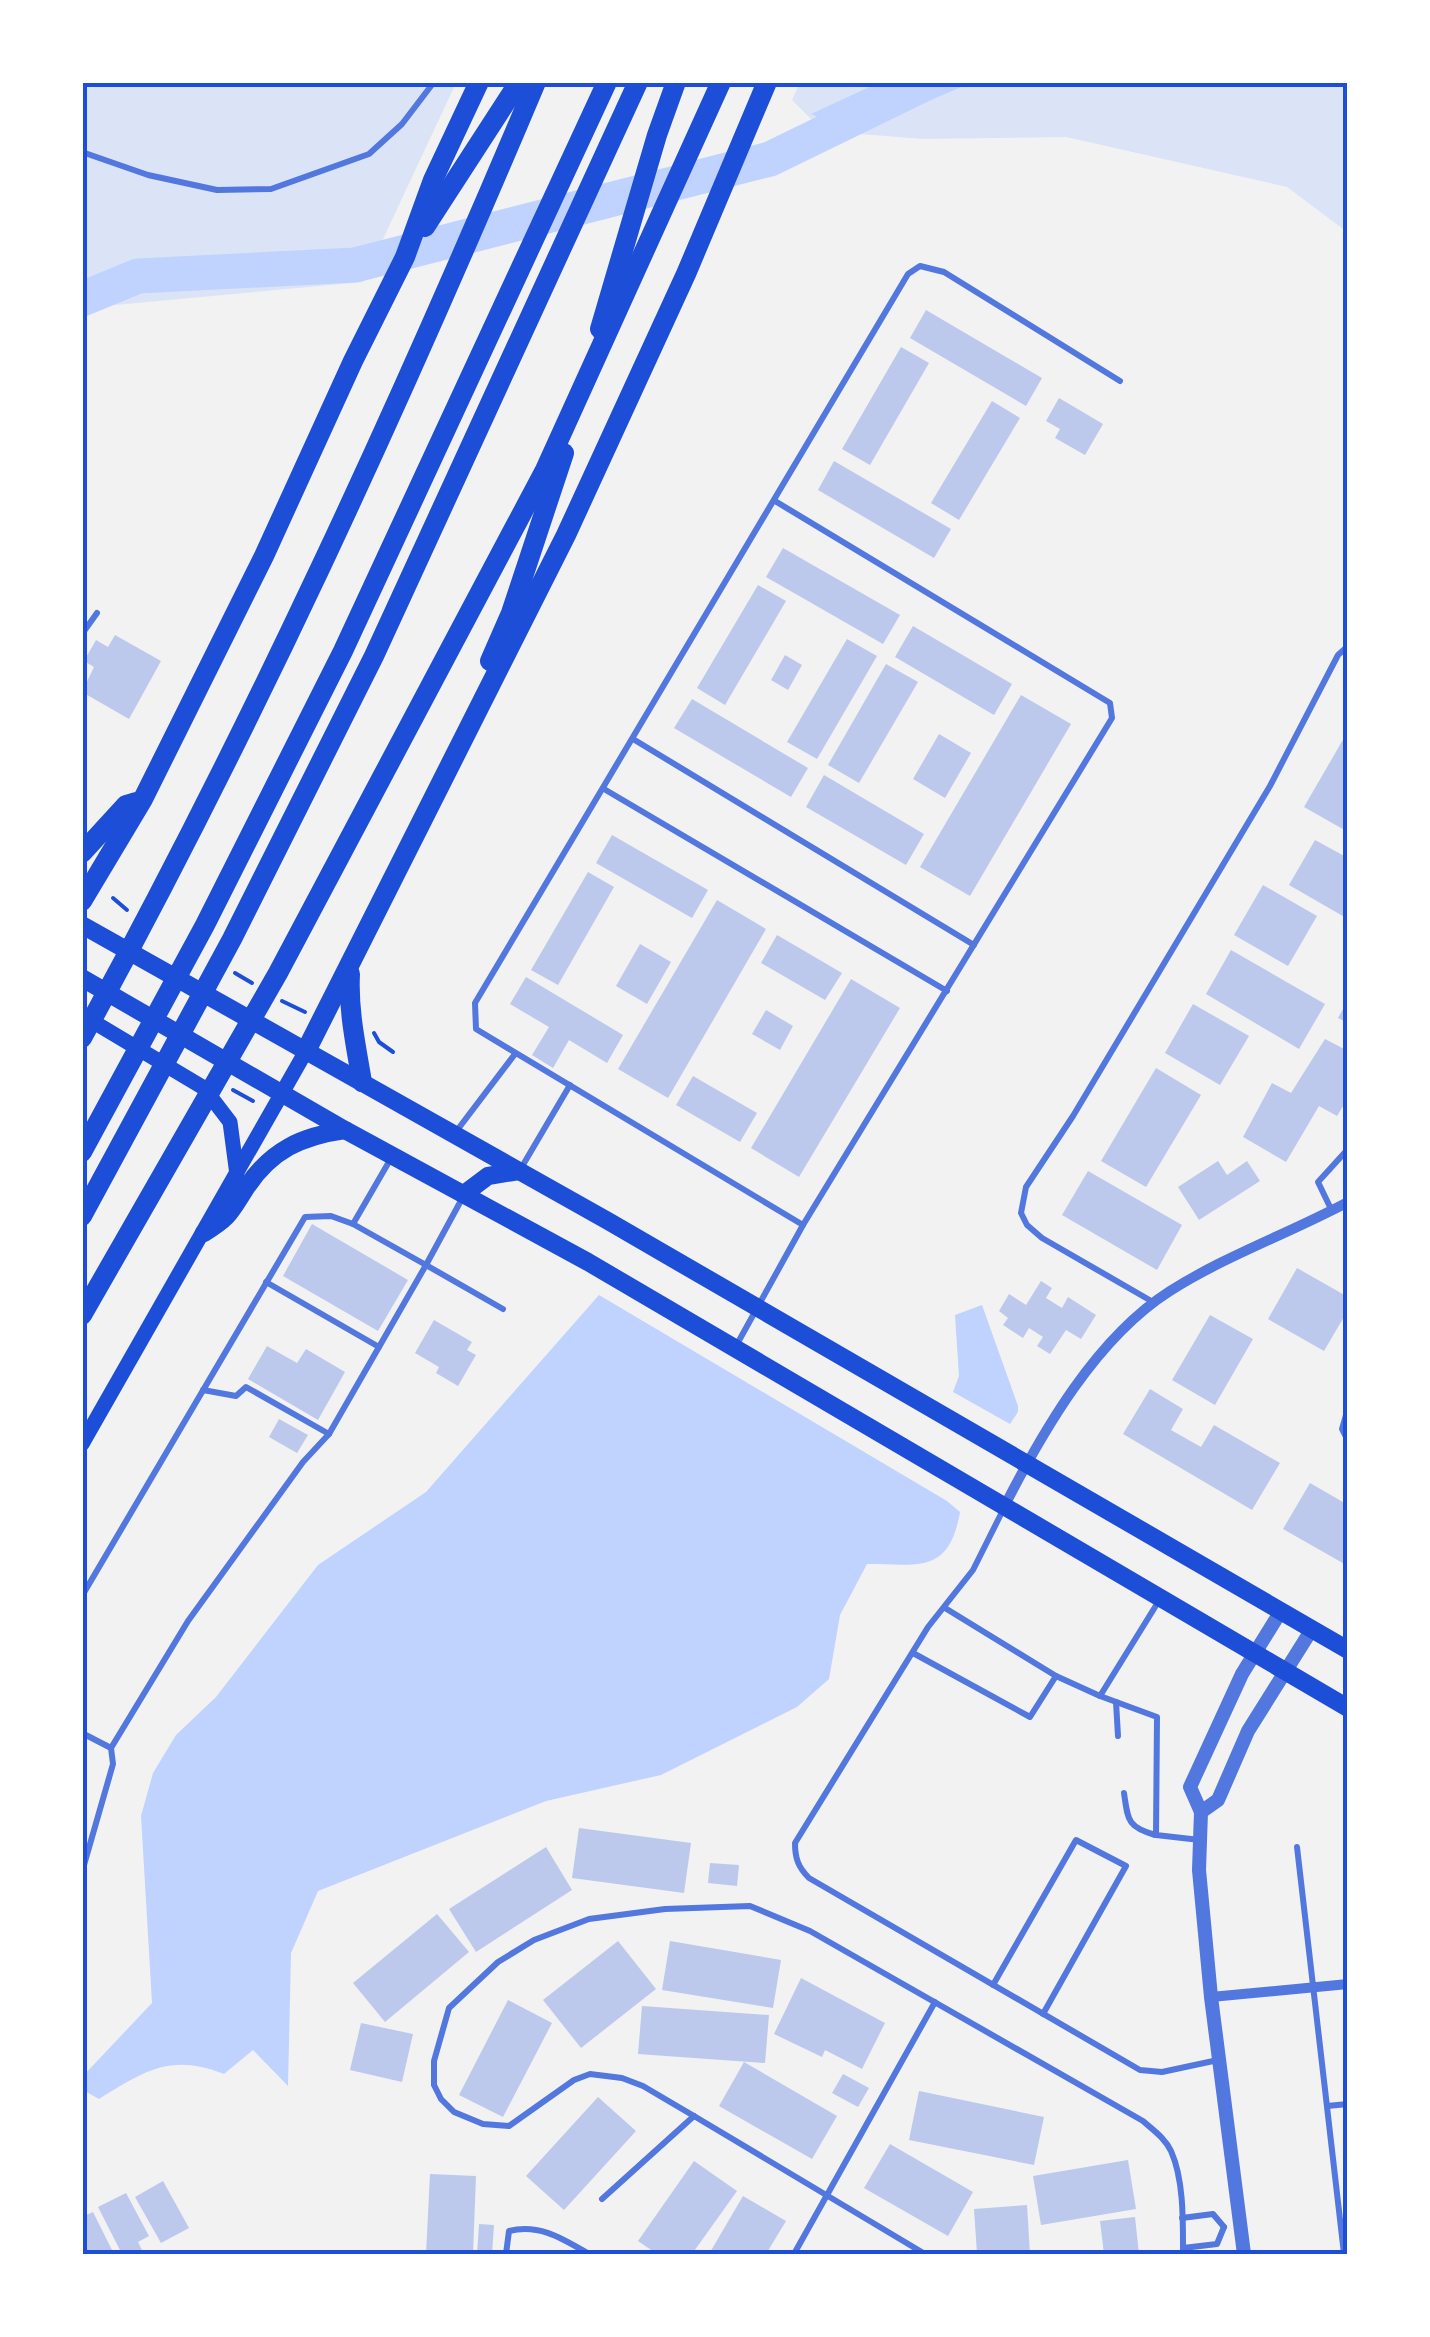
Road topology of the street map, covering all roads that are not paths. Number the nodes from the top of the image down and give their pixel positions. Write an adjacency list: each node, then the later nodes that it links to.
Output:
1 (434, 82): 10 (lane)
2 (479, 82): 11 (highway)
3 (520, 82): 11 (highway)
4 (536, 82): 29 (highway)
5 (638, 82): 45 (highway)
6 (676, 82): 15 (highway)
7 (722, 82): 54 (highway)
8 (766, 82): 15 (highway)
9 (606, 85): 38 (highway)
10 (82, 152)
11 (405, 258): 20 (highway)
12 (1120, 381): 13 (lane)
13 (775, 501): 18 (lane); 24 (lane)
14 (97, 613): 16 (lane)
15 (518, 616): 25 (highway)
16 (82, 634)
17 (1348, 646): 51 (lane)
18 (633, 739): 19 (lane); 24 (lane)
19 (604, 789): 27 (lane); 31 (lane)
20 (143, 800): 21 (highway); 22 (highway)
21 (82, 853)
22 (82, 901)
23 (82, 925): 30 (main road)
24 (974, 945): 27 (lane)
25 (351, 967): 30 (highway); 32 (highway)
26 (85, 979): 34 (main road)
27 (947, 991): 47 (lane)
28 (82, 1015): 41 (main road)
29 (82, 1038)
30 (306, 1051): 32 (main road); 34 (main road)
31 (516, 1054): 33 (lane); 36 (lane)
32 (362, 1082): 36 (main road)
33 (570, 1085): 40 (lane); 47 (lane)
34 (284, 1092): 35 (main road); 41 (main road)
35 (345, 1130): 39 (main road); 48 (main road)
36 (454, 1134): 40 (main road)
37 (1348, 1149): 44 (lane)
38 (82, 1152)
39 (392, 1155): 42 (main road); 46 (lane)
40 (519, 1171): 42 (main road); 52 (main road)
41 (237, 1175): 48 (main road)
42 (464, 1194): 49 (lane); 56 (main road)
43 (1348, 1202): 44 (street)
44 (1332, 1210): 51 (street)
45 (82, 1216)
46 (353, 1224): 49 (lane); 50 (lane)
47 (803, 1225): 52 (lane)
48 (204, 1233): 61 (main road)
49 (426, 1265): 53 (lane); 55 (lane)
50 (266, 1282): 55 (lane); 57 (lane)
51 (1154, 1303): 62 (street)
52 (758, 1306): 56 (lane); 62 (main road)
53 (503, 1309)
54 (82, 1315)
55 (379, 1347): 59 (lane)
56 (736, 1348): 63 (main road)
57 (203, 1390): 59 (lane); 64 (lane)
58 (1348, 1408): 60 (lane)
59 (329, 1434): 79 (lane)
60 (1348, 1440)
61 (82, 1444)
62 (1026, 1464): 63 (street); 67 (main road)
63 (1004, 1507): 65 (main road); 66 (lane)
64 (82, 1596)
65 (1161, 1598): 70 (main road); 74 (lane)
66 (945, 1608): 71 (lane); 73 (lane)
67 (1280, 1611): 68 (main road); 70 (street)
68 (1312, 1629): 69 (main road); 72 (street)
69 (1348, 1650)
70 (1255, 1652): 72 (main road); 81 (street)
71 (913, 1653): 73 (lane); 87 (lane)
72 (1286, 1670): 76 (main road); 81 (street)
73 (1056, 1676): 74 (lane)
74 (1100, 1696): 75 (lane)
75 (1116, 1702): 78 (lane); 82 (lane)
76 (1348, 1708)
77 (82, 1732): 79 (lane)
78 (1118, 1736)
79 (111, 1748): 85 (lane)
80 (1124, 1793): 82 (lane)
81 (1201, 1812): 83 (street)
82 (1156, 1835): 83 (lane)
83 (1200, 1840): 89 (street)
84 (1297, 1846): 88 (lane)
85 (82, 1872)
86 (1348, 1984): 88 (street)
87 (994, 1985): 91 (lane); 91 (lane)
88 (1313, 1988): 89 (street); 94 (lane)
89 (1211, 1997): 92 (street)
90 (935, 2002): 95 (lane); 96 (lane); 98 (lane)
91 (1043, 2014): 92 (lane)
92 (1220, 2059): 99 (street)
93 (1348, 2104): 94 (lane)
94 (1328, 2106): 107 (lane)
95 (694, 2116): 96 (lane); 97 (lane)
96 (828, 2194): 104 (lane); 105 (lane)
97 (602, 2198)
98 (1182, 2218): 100 (lane); 101 (lane)
99 (1242, 2225): 100 (lane); 106 (street)
100 (1224, 2227): 101 (lane)
101 (1183, 2251)
102 (506, 2254): 103 (lane)
103 (589, 2254)
104 (794, 2254)
105 (925, 2254)
106 (1244, 2254)
107 (1344, 2254)

